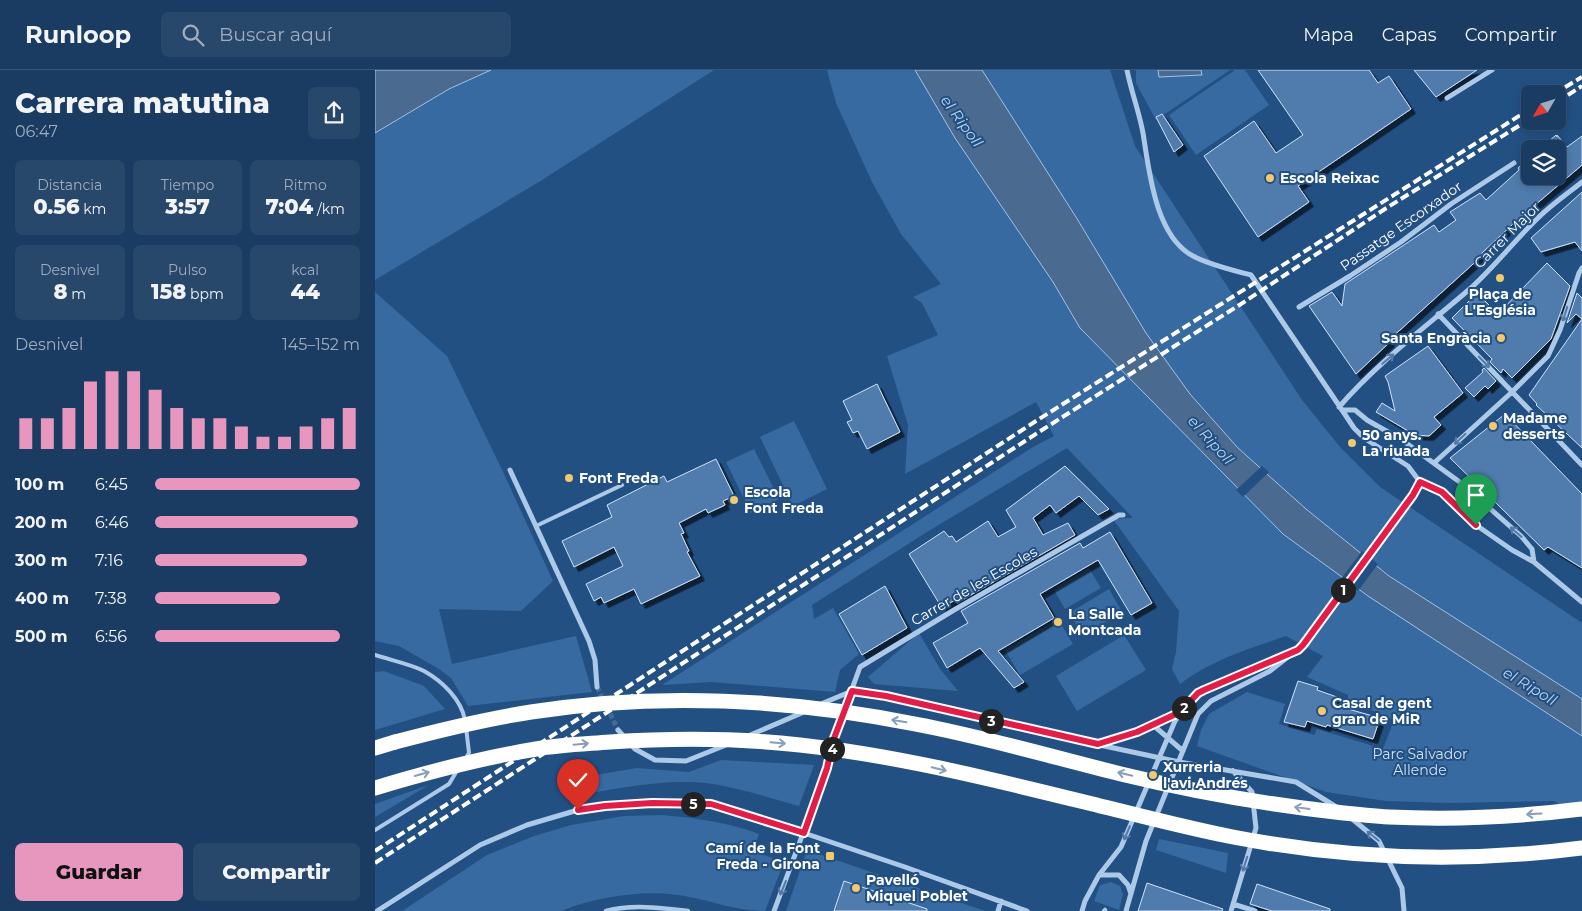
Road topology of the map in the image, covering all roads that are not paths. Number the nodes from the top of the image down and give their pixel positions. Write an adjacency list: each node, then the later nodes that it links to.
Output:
1 (1127, 70): 10 (street)
2 (1492, 70): 3 (street)
3 (1447, 98)
4 (1514, 163): 7 (street, Passatge Escorxador)
5 (1582, 182): 8 (street, Carrer Major)
6 (1582, 268): 9 (street, one-way to 9)
7 (1299, 307)
8 (1438, 314): 9 (street, one-way to 9); 10 (street, Carrer Major, one-way to 8)
9 (1512, 392): 11 (street, one-way to 11); 12 (street)
10 (1340, 408): 11 (street); 14 (street)
11 (1434, 463): 18 (street, one-way to 11)
12 (1582, 465)
13 (510, 470): 17 (street)
14 (1420, 482): 18 (street); 20 (street)
15 (622, 485): 17 (lane)
16 (1123, 514): 23 (street, Carrer de les Escoles)
17 (536, 526): 22 (street)
18 (1534, 562): 19 (street)
19 (1582, 602)
20 (1298, 650): 24 (street); 30 (street)
21 (375, 656): 36 (lane)
22 (597, 687)
23 (852, 691): 26 (street); 28 (street); 37 (street, Carrer de les Escoles)
24 (1186, 706): 25 (street); 27 (street)
25 (1153, 725): 27 (street); 28 (street)
26 (618, 730)
27 (1169, 738): 30 (street); 31 (street)
28 (1098, 744): 31 (street)
29 (375, 748): 35 (highway, one-way to 29, bridge)
30 (1183, 751): 32 (street)
31 (1160, 757): 32 (street); 39 (street, one-way to 39)
32 (1179, 762): 33 (street); 40 (street)
33 (1233, 771): 42 (street, one-way to 42); 53 (street, one-way to 33)
34 (375, 788): 38 (highway, one-way to 38, bridge)
35 (1582, 809)
36 (375, 830)
37 (804, 833): 41 (street); 43 (street); 46 (street, Carrer de les Escoles, one-way to 46)
38 (1582, 848)
39 (1099, 875): 40 (street); 49 (street)
40 (1131, 895): 50 (street)
41 (1001, 901): 47 (street); 48 (street)
42 (1233, 904): 51 (street); 52 (street)
43 (377, 911)
44 (606, 911): 45 (street)
45 (688, 911)
46 (773, 911)
47 (998, 911)
48 (1027, 911)
49 (1082, 911)
50 (1126, 911)
51 (1231, 911)
52 (1255, 911)
53 (1404, 911)

